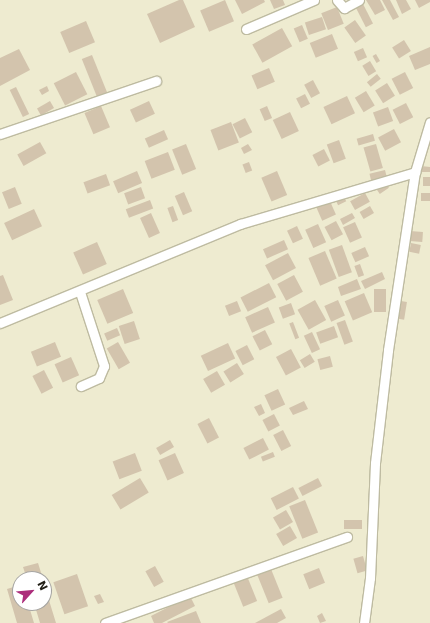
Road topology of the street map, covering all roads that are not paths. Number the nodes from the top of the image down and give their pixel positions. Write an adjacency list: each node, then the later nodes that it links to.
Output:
1 (314, 0): 4 (street)
2 (337, 0): 3 (street)
3 (359, 0)
4 (246, 30)
5 (156, 81): 7 (street)
6 (430, 122): 8 (street)
7 (0, 134)
8 (414, 172): 9 (street); 14 (street)
9 (80, 292): 10 (street); 11 (street)
10 (0, 323)
11 (81, 386)
12 (347, 537): 13 (street)
13 (105, 623)
14 (364, 623)

